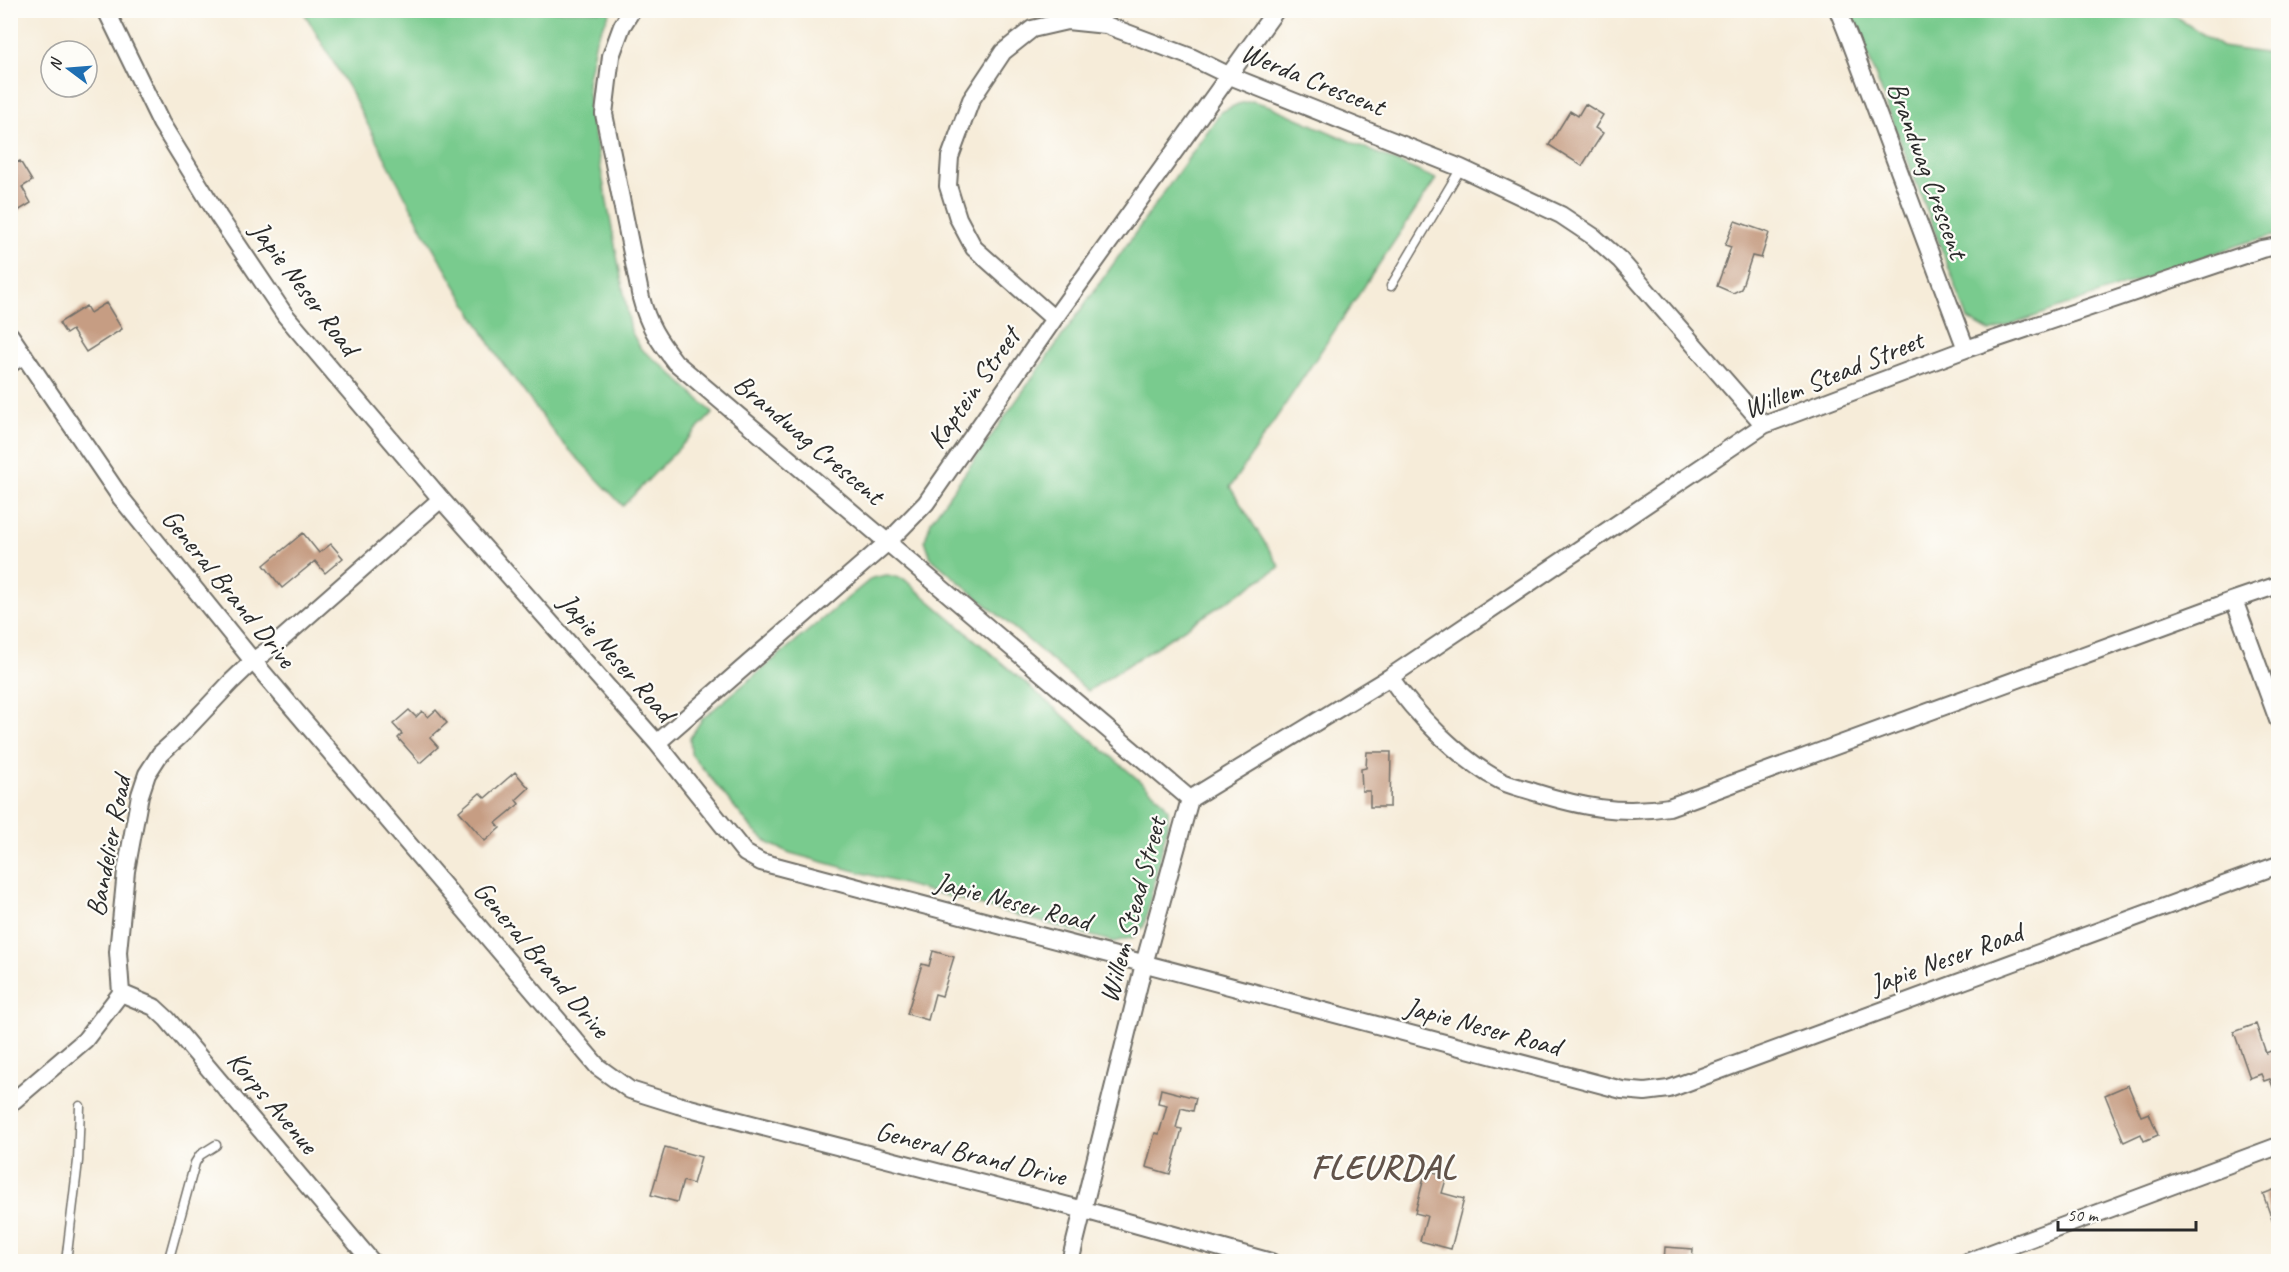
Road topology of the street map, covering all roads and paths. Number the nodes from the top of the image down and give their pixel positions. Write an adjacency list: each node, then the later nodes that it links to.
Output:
1 (106, 10): 14 (street, Japie Neser Road)
2 (632, 10): 15 (street, Brandwag Crescent)
3 (1276, 10): 5 (street, Kaptein Street)
4 (1838, 10): 11 (street, Brandwag Crescent)
5 (1230, 76): 6 (street, Werda Crescent); 9 (street, Kaptein Street); 9 (street, Werda Crescent)
6 (1461, 168): 8 (lane); 13 (street, Werda Crescent)
7 (2278, 246): 11 (street, Willem Stead Street)
8 (1391, 286)
9 (1054, 319): 15 (street, Kaptein Street)
10 (10, 335): 12 (street, General Brand Drive)
11 (1966, 349): 13 (street, Willem Stead Street)
12 (17, 359): 18 (street, General Brand Drive)
13 (1764, 425): 19 (street, Willem Stead Street)
14 (441, 499): 18 (street, Bandelier Road); 21 (street, Japie Neser Road)
15 (889, 542): 21 (street, Kaptein Street); 22 (street, Brandwag Crescent)
16 (2278, 585): 17 (street)
17 (2234, 600): 19 (street); 20 (street)
18 (254, 661): 25 (street, Bandelier Road); 30 (street, General Brand Drive)
19 (1390, 677): 22 (street, Willem Stead Street)
20 (2278, 720)
21 (657, 743): 24 (street, Japie Neser Road)
22 (1190, 799): 24 (street, Willem Stead Street)
23 (2278, 865): 24 (street, Japie Neser Road)
24 (1144, 963): 30 (street, Willem Stead Street)
25 (121, 993): 26 (street); 33 (street, Korps Avenue)
26 (10, 1104)
27 (80, 1106): 31 (lane)
28 (216, 1145): 32 (lane)
29 (2278, 1146): 36 (street)
30 (1084, 1210): 34 (street, Willem Stead Street); 35 (street, General Brand Drive)
31 (66, 1262)
32 (168, 1262)
33 (372, 1262)
34 (1070, 1262)
35 (1271, 1262)
36 (1967, 1262)

